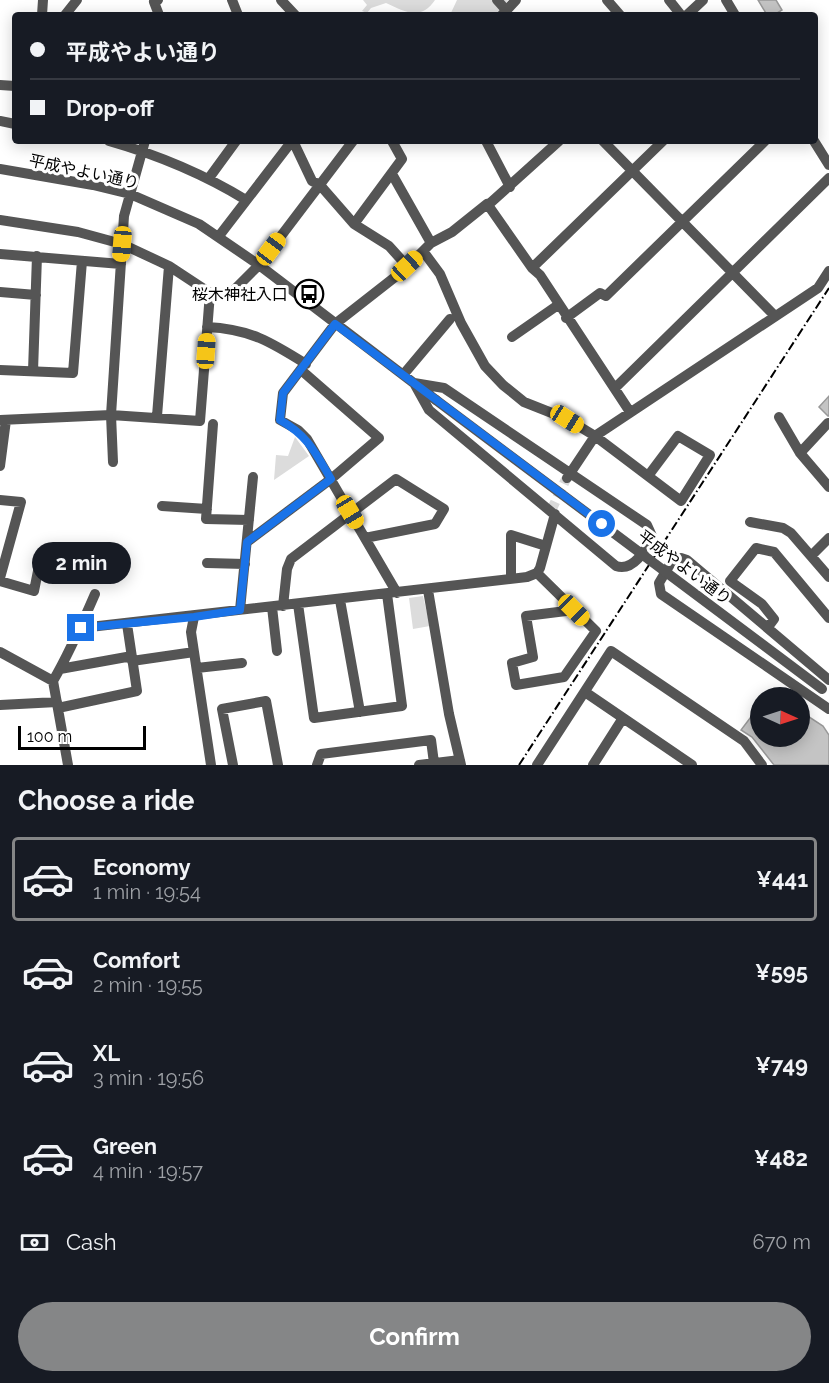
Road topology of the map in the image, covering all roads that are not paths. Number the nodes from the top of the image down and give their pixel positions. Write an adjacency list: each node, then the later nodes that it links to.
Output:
1 (158, 0): 7 (street)
2 (281, 0): 8 (street)
3 (516, 0): 9 (street)
4 (607, 0): 10 (street)
5 (669, 0): 11 (street)
6 (703, 0): 12 (street)
7 (158, 12)
8 (292, 12)
9 (505, 12)
10 (618, 12)
11 (679, 12)
12 (690, 12)
13 (234, 144): 29 (street)
14 (290, 144): 34 (street)
15 (294, 144): 31 (street)
16 (351, 144): 31 (street)
17 (394, 144): 28 (street)
18 (488, 144): 32 (street)
19 (556, 144): 32 (street)
20 (606, 144): 27 (street)
21 (660, 144): 27 (street)
22 (762, 144): 37 (street)
23 (816, 144): 25 (street)
24 (144, 146): 29 (street); 33 (street)
25 (829, 165)
26 (0, 168): 33 (street, 平成やよい通り)
27 (633, 170): 37 (street); 49 (street)
28 (392, 174): 38 (street); 41 (street)
29 (209, 178): 34 (street)
30 (829, 178): 51 (street)
31 (320, 185): 38 (street); 47 (street)
32 (510, 187): 35 (street)
33 (130, 194): 39 (street, 平成やよい通り); 40 (street)
34 (246, 200): 39 (street)
35 (489, 206): 41 (street); 49 (street)
36 (0, 220): 40 (street)
37 (683, 221): 51 (street); 57 (street)
38 (354, 224): 48 (street)
39 (219, 236): 47 (street, 平成やよい通り)
40 (122, 244): 45 (street); 46 (street)
41 (428, 247): 48 (street); 75 (street)
42 (0, 254): 43 (street)
43 (38, 256): 44 (street); 54 (street)
44 (82, 261): 45 (street); 64 (street)
45 (121, 264): 69 (street)
46 (169, 266): 53 (street); 70 (street)
47 (259, 266): 53 (street); 59 (street, 平成やよい通り)
48 (407, 266): 59 (street)
49 (532, 268): 55 (street)
50 (829, 271): 56 (street)
51 (733, 273): 56 (street); 67 (street)
52 (0, 292): 54 (street)
53 (210, 293): 60 (street)
54 (36, 295): 64 (street)
55 (558, 304): 57 (street); 61 (street)
56 (776, 316): 68 (street)
57 (566, 318): 67 (street)
58 (450, 319): 65 (street)
59 (335, 324): 62 (street); 65 (street, 平成やよい通り)
60 (207, 327): 62 (street); 70 (street)
61 (512, 337)
62 (304, 367): 82 (street); 82 (street)
63 (0, 370): 64 (street)
64 (33, 371)
65 (403, 375): 66 (street, 平成やよい通り)
66 (414, 383): 79 (street); 88 (street); 124 (street, 平成やよい通り, bridge)
67 (615, 388): 68 (street)
68 (630, 412): 75 (street)
69 (111, 415): 70 (street); 72 (street); 77 (street)
70 (157, 416)
71 (779, 417): 76 (street)
72 (3, 420): 78 (street)
73 (828, 423): 76 (street)
74 (213, 424): 86 (street)
75 (595, 436): 79 (street); 80 (street)
76 (801, 453): 83 (street)
77 (113, 462)
78 (0, 466)
79 (568, 476): 88 (street)
80 (648, 476): 80 (street)
81 (253, 477): 89 (street)
82 (331, 479): 87 (street); 93 (street)
83 (828, 484)
84 (0, 500): 101 (street)
85 (162, 506): 86 (street)
86 (207, 509): 89 (street)
87 (350, 512): 91 (street); 91 (street); 108 (street)
88 (555, 514): 94 (street)
89 (249, 520): 93 (street)
90 (750, 522): 95 (street)
91 (365, 538): 105 (street)
92 (829, 538): 95 (street)
93 (247, 542): 98 (street)
94 (546, 546): 99 (street); 102 (street)
95 (811, 556): 100 (street)
96 (40, 561): 101 (street)
97 (207, 563): 98 (street)
98 (245, 564): 109 (street)
99 (537, 573): 102 (street); 110 (street)
100 (829, 577)
101 (0, 579)
102 (511, 579): 103 (street)
103 (428, 590): 105 (street); 132 (street)
104 (95, 594): 115 (street)
105 (392, 594): 106 (street); 129 (street)
106 (340, 600): 107 (street); 129 (street)
107 (298, 604): 108 (street); 129 (street)
108 (278, 606): 109 (street); 116 (street)
109 (240, 610): 111 (street)
110 (574, 610): 110 (street)
111 (194, 617): 113 (street); 118 (street)
112 (829, 618): 114 (street)
113 (127, 624): 115 (street); 119 (street)
114 (768, 627): 124 (street); 128 (street)
115 (81, 628): 122 (street)
116 (277, 651)
117 (0, 652): 123 (street)
118 (194, 652): 119 (street); 121 (street)
119 (132, 658): 122 (street); 127 (street)
120 (242, 663): 121 (street)
121 (197, 668): 134 (street)
122 (60, 669): 123 (street)
123 (53, 681): 127 (street)
124 (827, 688)
125 (585, 692): 130 (street); 139 (street); 142 (street)
126 (0, 705): 127 (street)
127 (58, 705): 133 (street)
128 (829, 709)
129 (360, 712)
130 (623, 718): 140 (street); 141 (street)
131 (434, 763): 132 (street); 137 (street); 138 (street)
132 (460, 763)
133 (68, 765)
134 (211, 765)
135 (233, 765): 136 (street)
136 (278, 765)
137 (317, 765)
138 (419, 765)
139 (537, 765)
140 (593, 765)
141 (691, 765)
142 (762, 765)

